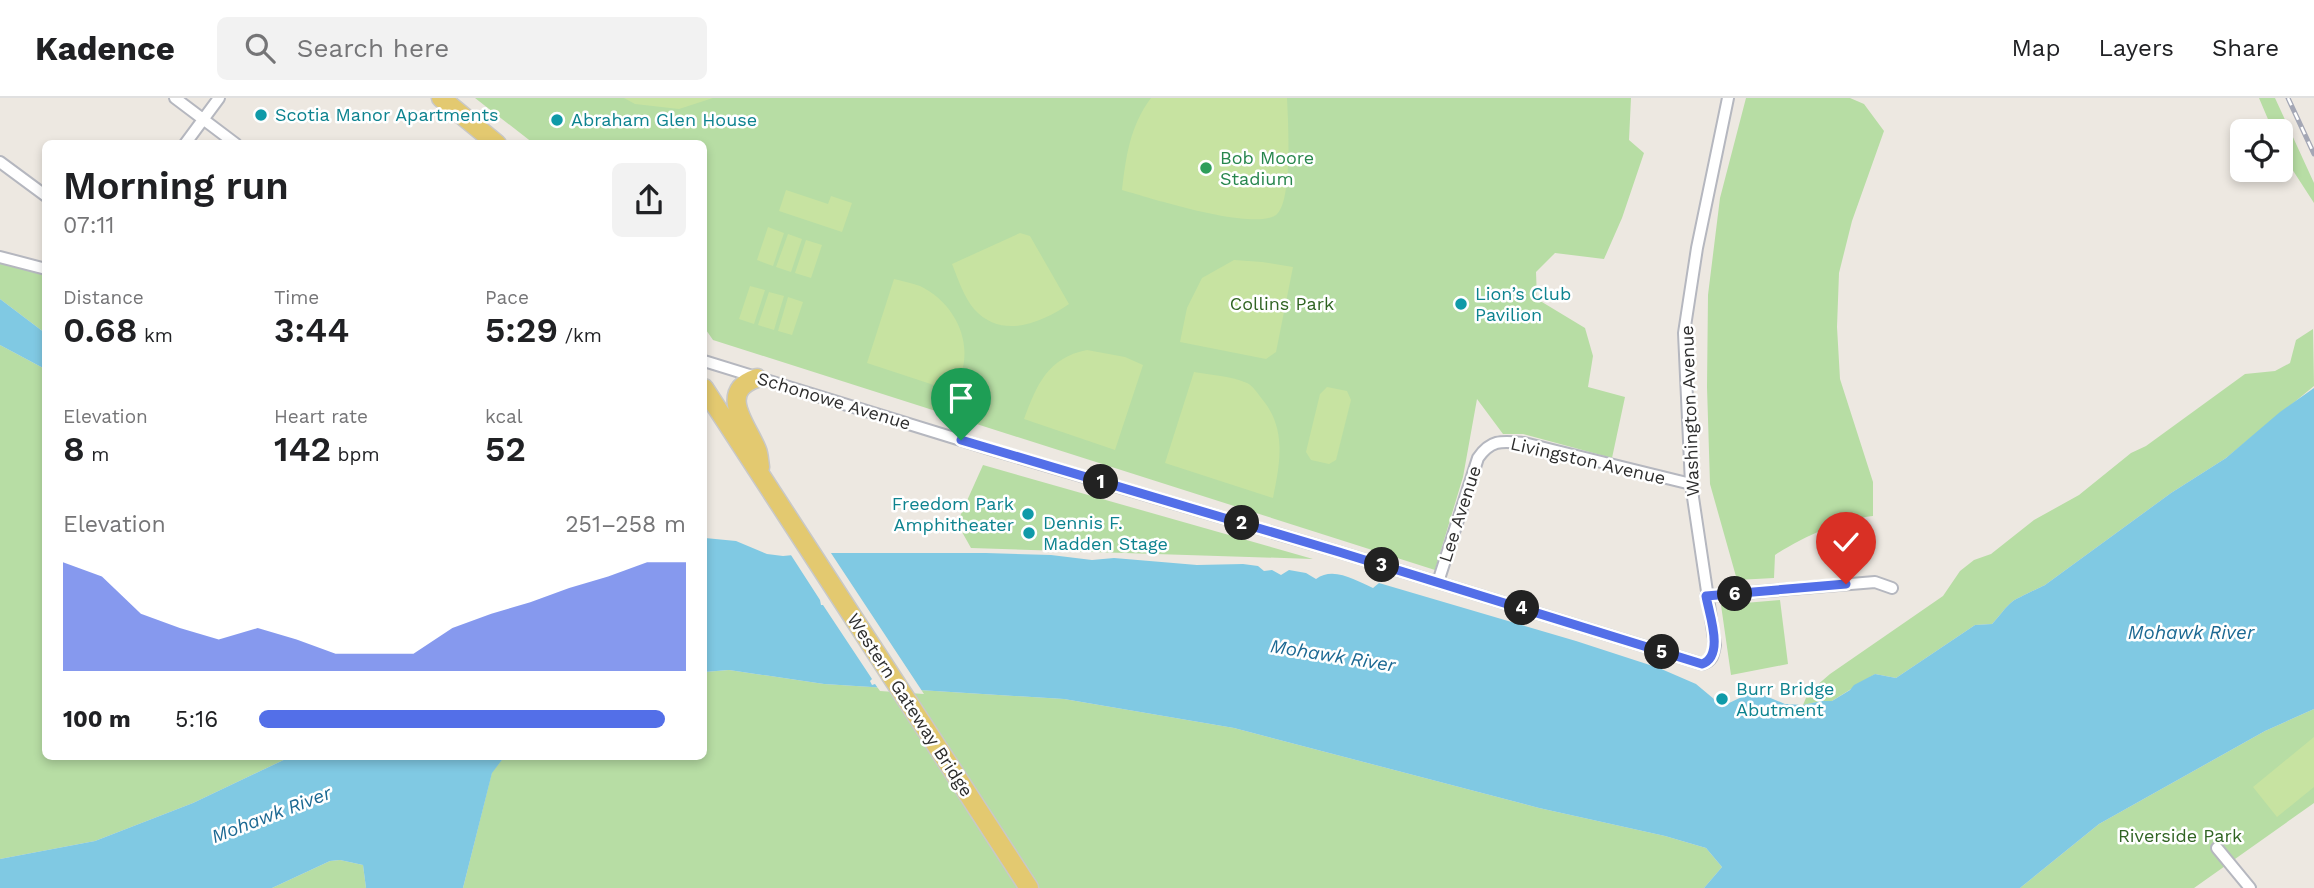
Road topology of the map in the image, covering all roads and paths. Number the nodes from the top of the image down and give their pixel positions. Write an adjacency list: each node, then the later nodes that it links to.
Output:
1 (175, 98): 5 (street)
2 (219, 98): 5 (street)
3 (1728, 98): 18 (street, Washington Avenue)
4 (448, 100): 8 (main road)
5 (203, 120): 6 (street); 7 (street)
6 (188, 140)
7 (230, 140)
8 (493, 140)
9 (0, 162): 10 (street)
10 (42, 193)
11 (0, 257): 12 (street)
12 (42, 268)
13 (707, 362): 14 (street, Schonowe Avenue)
14 (757, 378): 17 (main road); 19 (street, Schonowe Avenue)
15 (707, 393): 17 (main road, Western Gateway Bridge)
16 (1486, 447): 18 (street, Livingston Avenue); 19 (street, Lee Avenue)
17 (762, 481): 24 (main road, Western Gateway Bridge)
18 (1691, 484): 21 (street, Washington Avenue)
19 (1438, 582): 22 (street, Schonowe Avenue)
20 (1892, 588): 21 (street)
21 (1706, 596): 22 (street, Washington Avenue)
22 (1688, 660)
23 (2217, 848): 25 (street)
24 (1029, 888)
25 (2250, 888)

